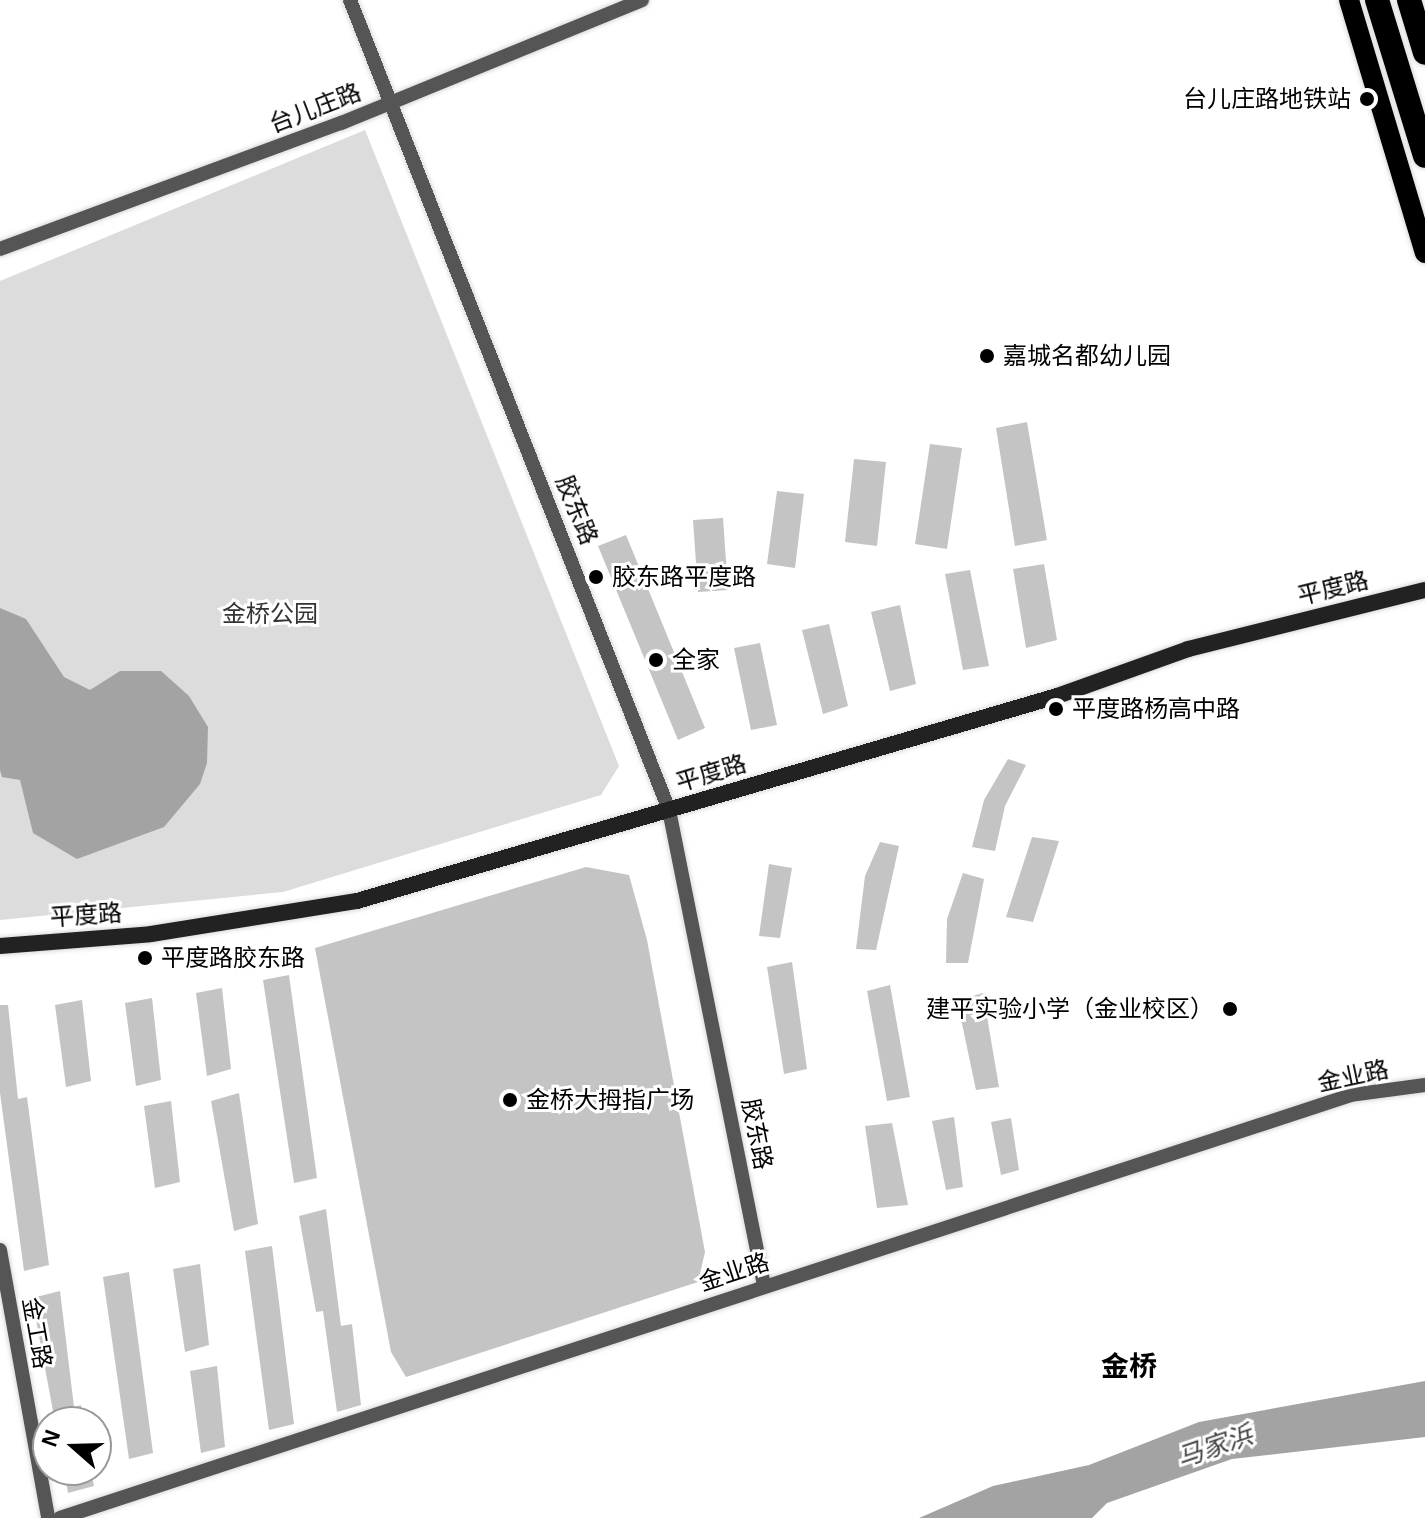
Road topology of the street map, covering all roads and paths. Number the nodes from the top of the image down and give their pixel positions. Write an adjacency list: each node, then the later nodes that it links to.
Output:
1 (350, 0): 9 (street, 胶东路)
2 (642, 0): 9 (street, 台儿庄路)
3 (1349, 0): 12 (main road)
4 (1370, 0): 8 (highway)
5 (1377, 0): 8 (highway)
6 (1409, 0): 7 (highway)
7 (1425, 53)
8 (1397, 66): 10 (highway)
9 (391, 101): 11 (street, 台儿庄路); 14 (street, 胶东路)
10 (1425, 156)
11 (0, 249)
12 (1425, 253)
13 (1425, 590): 14 (street, 平度路)
14 (669, 810): 15 (street, 平度路); 18 (street, 胶东路)
15 (0, 946)
16 (1425, 1085): 18 (street, 金业路)
17 (0, 1250): 19 (street, 金工路)
18 (764, 1285): 20 (street, 金业路)
19 (48, 1518)
20 (60, 1518)

